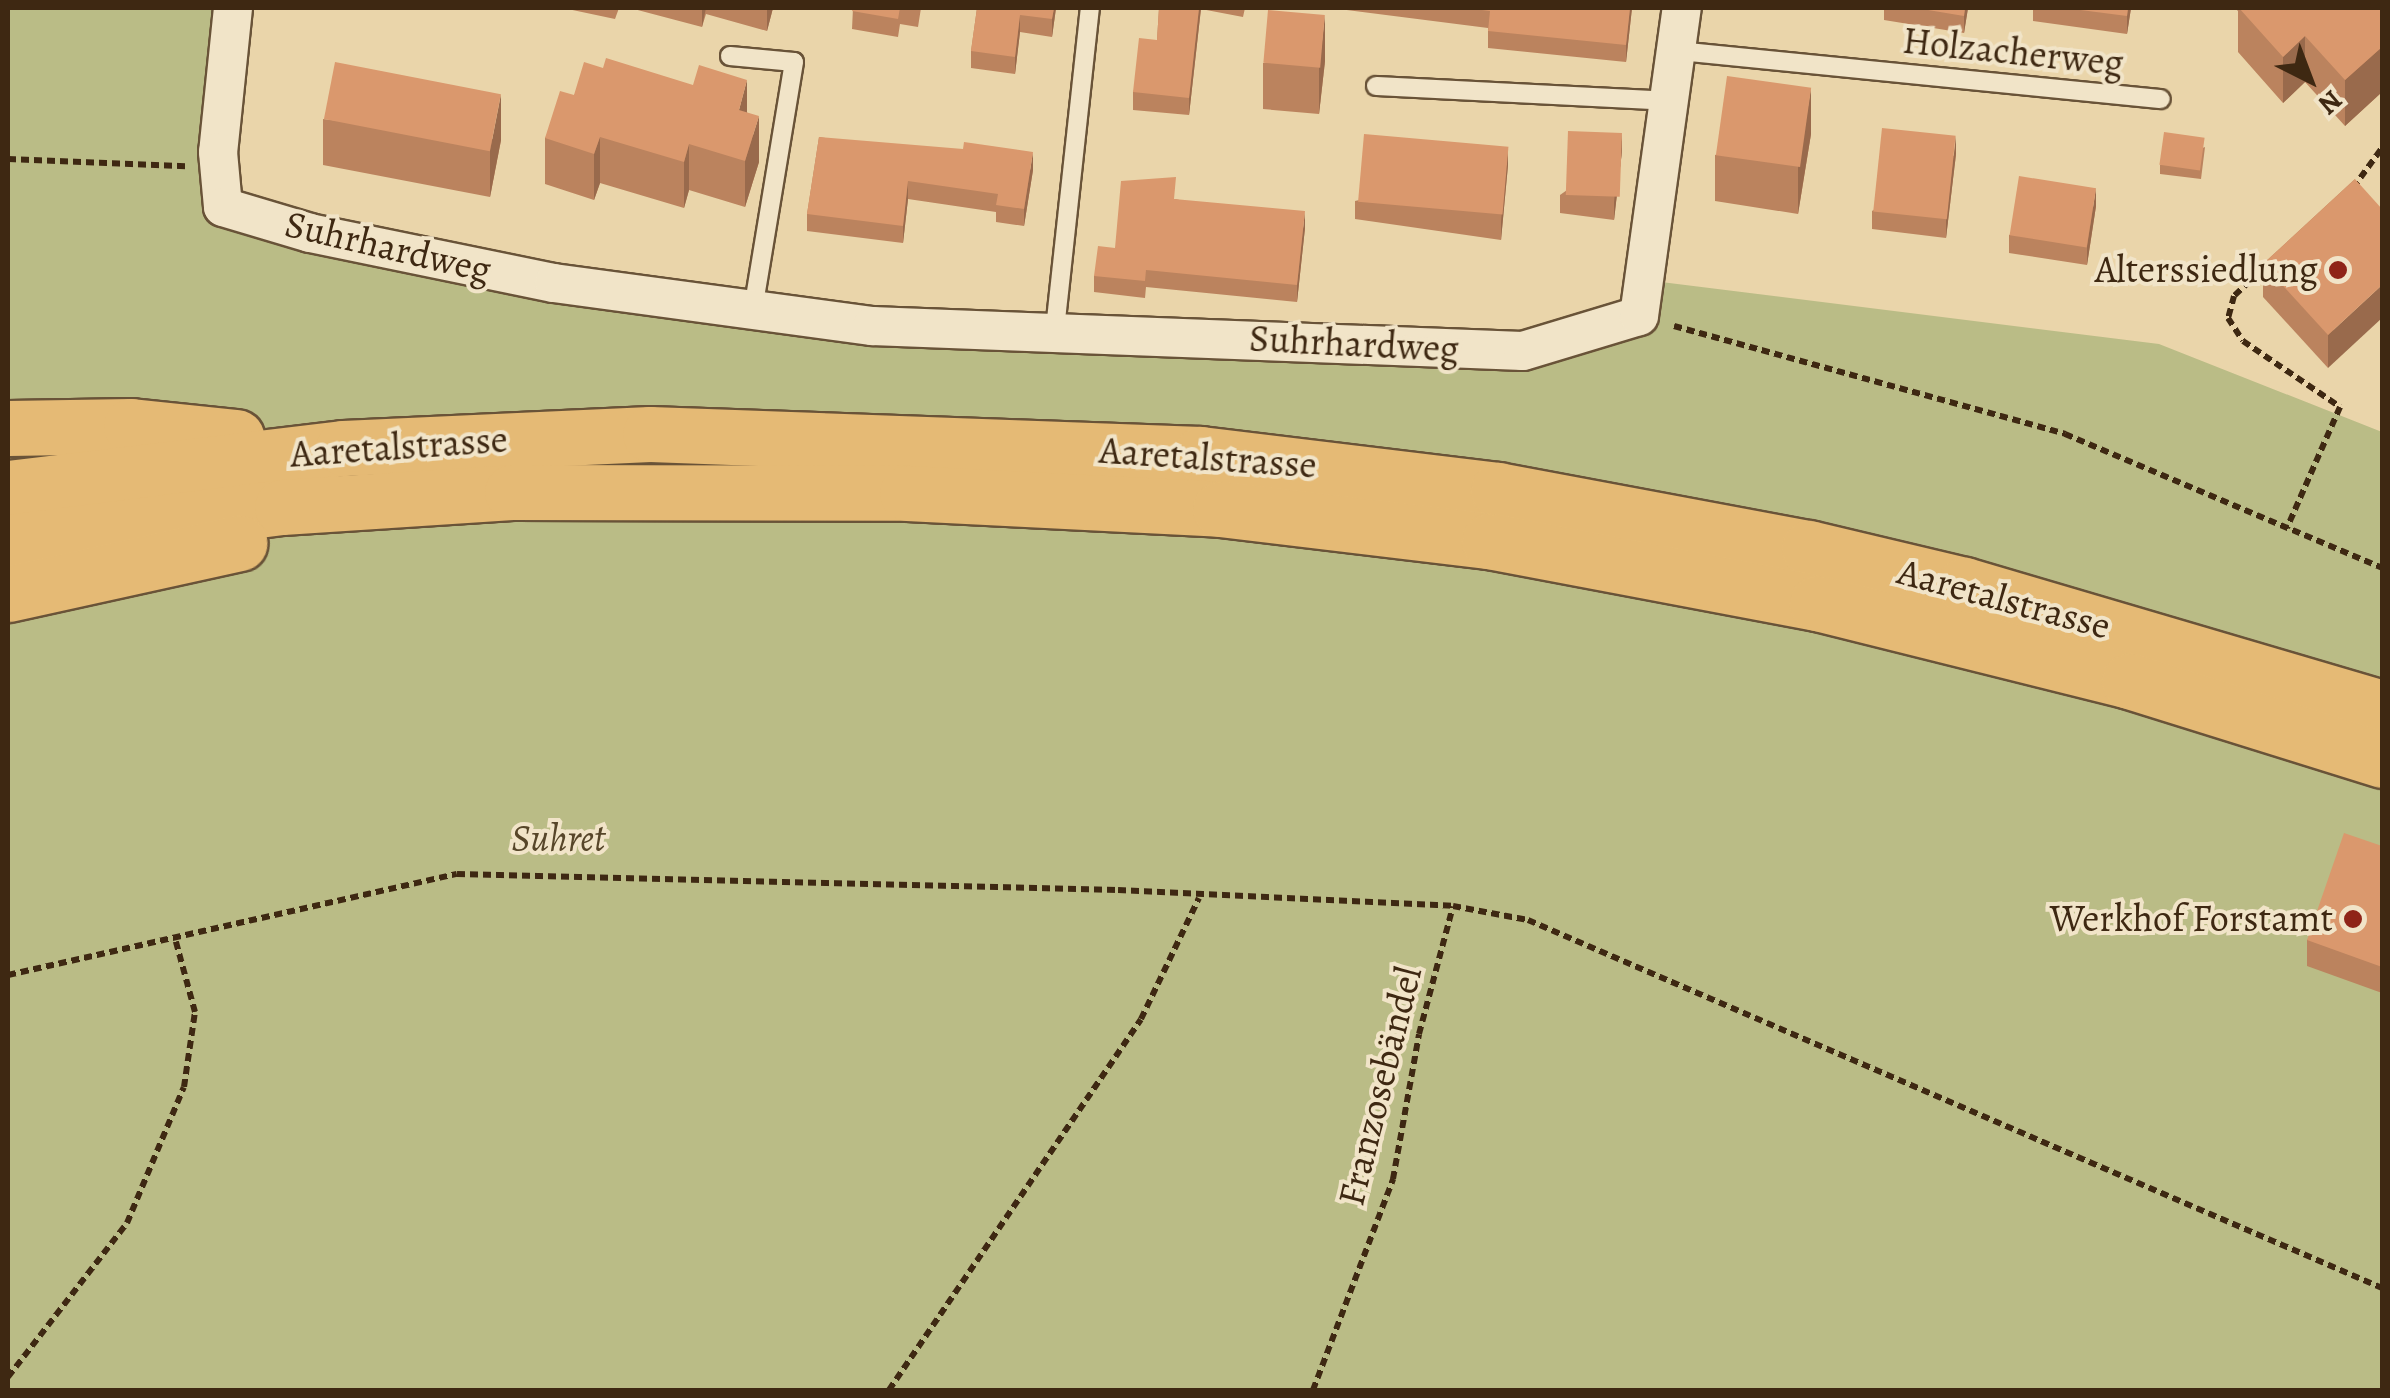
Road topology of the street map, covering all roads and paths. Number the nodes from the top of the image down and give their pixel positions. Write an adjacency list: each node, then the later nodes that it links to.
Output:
1 (233, 8): 11 (street, Suhrhardweg)
2 (1090, 8): 16 (lane)
3 (1682, 8): 4 (street)
4 (1678, 51): 7 (lane, Holzacherweg); 8 (street)
5 (730, 56): 14 (lane)
6 (1376, 86): 8 (lane)
7 (2161, 99)
8 (1668, 101): 15 (street)
9 (2382, 148): 12 (path)
10 (8, 159): 11 (path)
11 (220, 170): 14 (street, Suhrhardweg)
12 (2348, 192)
13 (2282, 252): 21 (path)
14 (752, 310): 16 (street, Suhrhardweg)
15 (1639, 316): 16 (street, Suhrhardweg); 21 (path)
16 (1055, 329)
17 (8, 428): 18 (highway)
18 (343, 448): 19 (highway, Aaretalstrasse); 25 (highway, Aaretalstrasse)
19 (8, 488)
20 (512, 492): 22 (highway, Aaretalstrasse); 24 (highway); 26 (highway, Aaretalstrasse)
21 (2287, 528): 23 (path)
22 (8, 542)
23 (2382, 568)
24 (8, 594)
25 (2382, 708)
26 (2382, 760)
27 (1200, 898): 28 (path); 29 (path); 33 (path)
28 (1454, 906): 31 (path); 34 (path, Franzosebändel)
29 (176, 942): 30 (path); 32 (path)
30 (8, 975)
31 (2382, 1288)
32 (8, 1377)
33 (889, 1390)
34 (1313, 1390)

